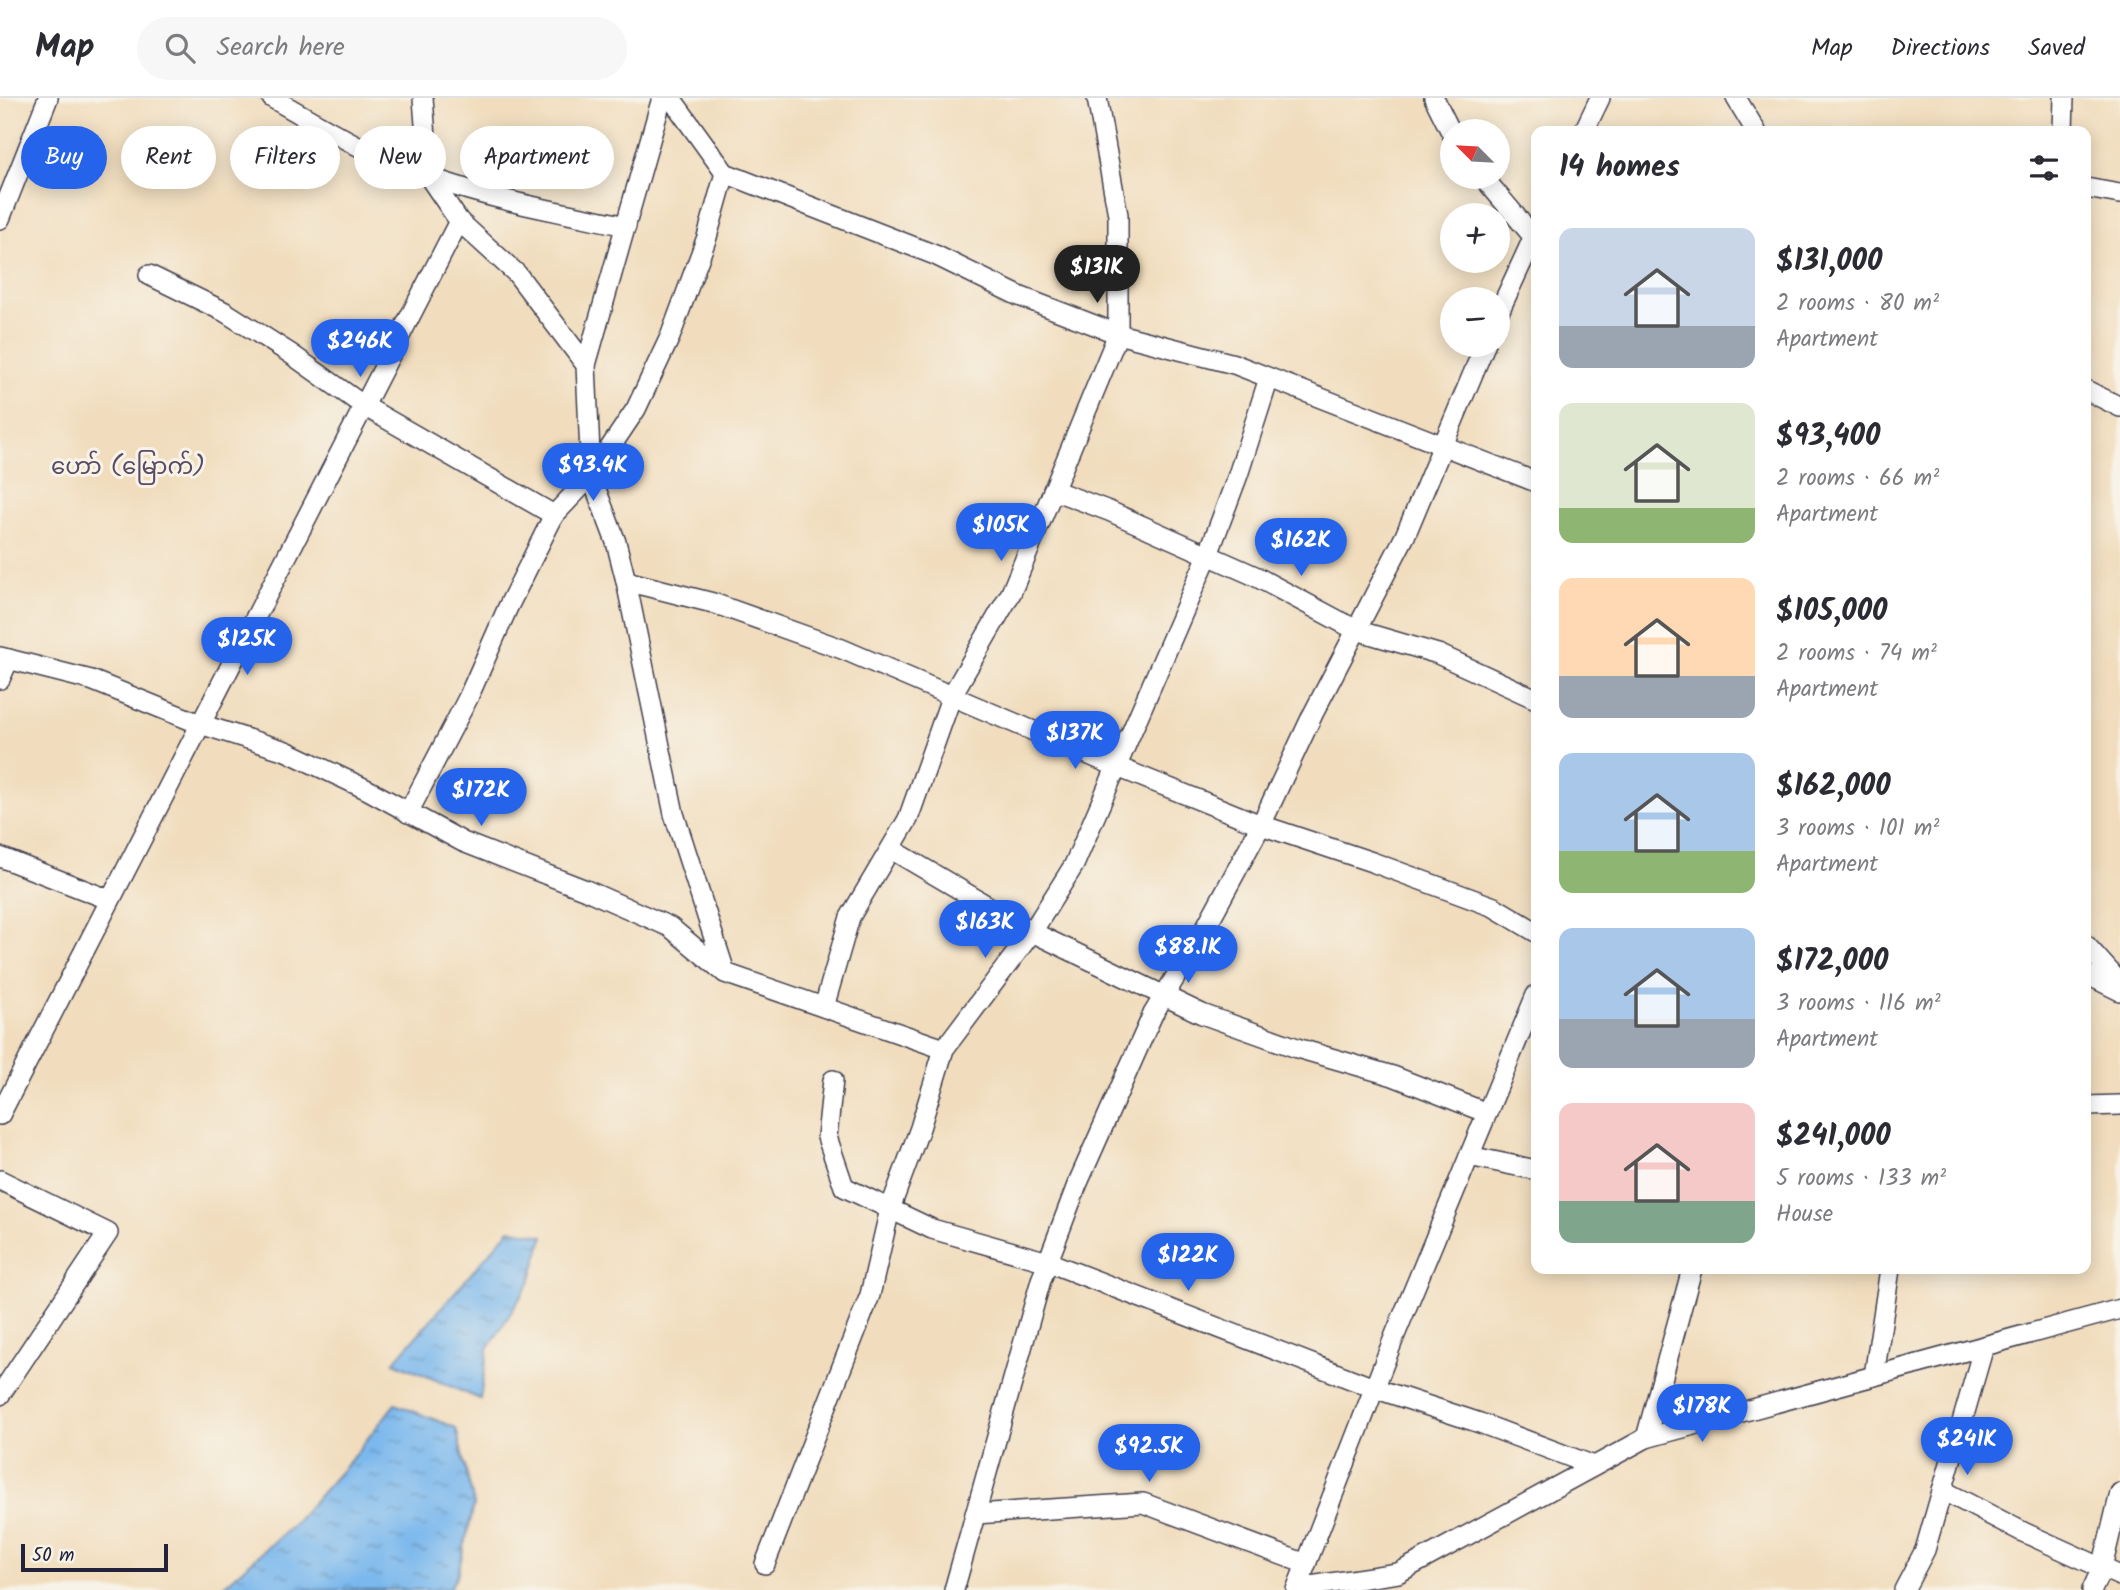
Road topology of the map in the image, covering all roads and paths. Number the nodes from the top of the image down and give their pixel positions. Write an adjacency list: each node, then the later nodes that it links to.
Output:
1 (48, 98): 23 (street)
2 (272, 98): 16 (street)
3 (423, 98): 12 (street)
4 (662, 98): 25 (street)
5 (671, 98): 17 (street)
6 (1097, 98): 30 (street)
7 (1434, 98): 11 (street)
8 (1600, 98): 13 (street)
9 (1736, 98): 14 (street)
10 (2064, 98): 15 (street)
11 (1444, 119)
12 (425, 126)
13 (1586, 126)
14 (1753, 126)
15 (2063, 126)
16 (354, 144)
17 (725, 173): 30 (street); 38 (street)
18 (446, 182): 25 (street)
19 (437, 189): 24 (street)
20 (1494, 189): 26 (street)
21 (2091, 189): 22 (street)
22 (2120, 194)
23 (0, 219)
24 (459, 221): 32 (street); 35 (street)
25 (626, 226): 32 (street)
26 (1531, 231)
27 (1531, 247): 29 (street)
28 (149, 275): 35 (street)
29 (1510, 290)
30 (1118, 334): 33 (street); 40 (street)
31 (1480, 357): 37 (street)
32 (586, 365): 38 (street)
33 (1269, 378): 37 (street); 42 (street)
34 (2091, 392): 36 (street)
35 (363, 406): 41 (street); 49 (street)
36 (2120, 407)
37 (1444, 444): 39 (street); 44 (street)
38 (591, 476): 41 (street); 43 (street)
39 (1531, 480)
40 (1053, 490): 42 (street); 47 (street)
41 (555, 515): 51 (street)
42 (1208, 555): 44 (street); 50 (street)
43 (626, 581): 47 (street); 59 (street)
44 (1356, 630): 48 (street); 52 (street)
45 (5, 658): 46 (street); 49 (street)
46 (0, 679)
47 (952, 695): 50 (street); 53 (street)
48 (1531, 697)
49 (200, 724): 51 (street); 55 (street)
50 (1115, 766): 52 (street); 57 (street)
51 (408, 813): 59 (street)
52 (1261, 825): 56 (street); 63 (street)
53 (891, 849): 57 (street); 64 (street)
54 (0, 857): 55 (street)
55 (110, 900): 71 (street)
56 (1531, 929)
57 (1032, 932): 63 (street); 66 (street)
58 (2091, 951): 61 (street)
59 (725, 973): 64 (street)
60 (2091, 976): 62 (street)
61 (2120, 983)
62 (2120, 991)
63 (1164, 997): 70 (street); 76 (street)
64 (824, 1007): 66 (street)
65 (1531, 1007): 70 (street)
66 (944, 1049): 75 (street)
67 (833, 1080): 75 (street)
68 (2120, 1105): 69 (street)
69 (2091, 1106)
70 (1487, 1113): 72 (street)
71 (0, 1115)
72 (1469, 1156): 73 (street); 82 (street)
73 (1531, 1169)
74 (0, 1180): 83 (street)
75 (890, 1209): 76 (street); 89 (street)
76 (1048, 1262): 82 (street); 88 (street)
77 (1691, 1274): 84 (street)
78 (1889, 1274): 81 (street)
79 (2120, 1309): 80 (street)
80 (1984, 1346): 81 (street); 86 (street)
81 (1874, 1376): 84 (street)
82 (1374, 1388): 85 (street); 90 (street)
83 (0, 1395)
84 (1646, 1438): 85 (street)
85 (1594, 1466): 93 (street)
86 (1942, 1490): 91 (street); 95 (street)
87 (2120, 1493): 91 (street)
88 (975, 1514): 90 (street); 94 (street)
89 (765, 1564)
90 (1306, 1564): 93 (street)
91 (2102, 1568): 92 (street); 96 (street)
92 (2120, 1576)
93 (1296, 1589)
94 (954, 1590)
95 (1904, 1590)
96 (2092, 1590)

